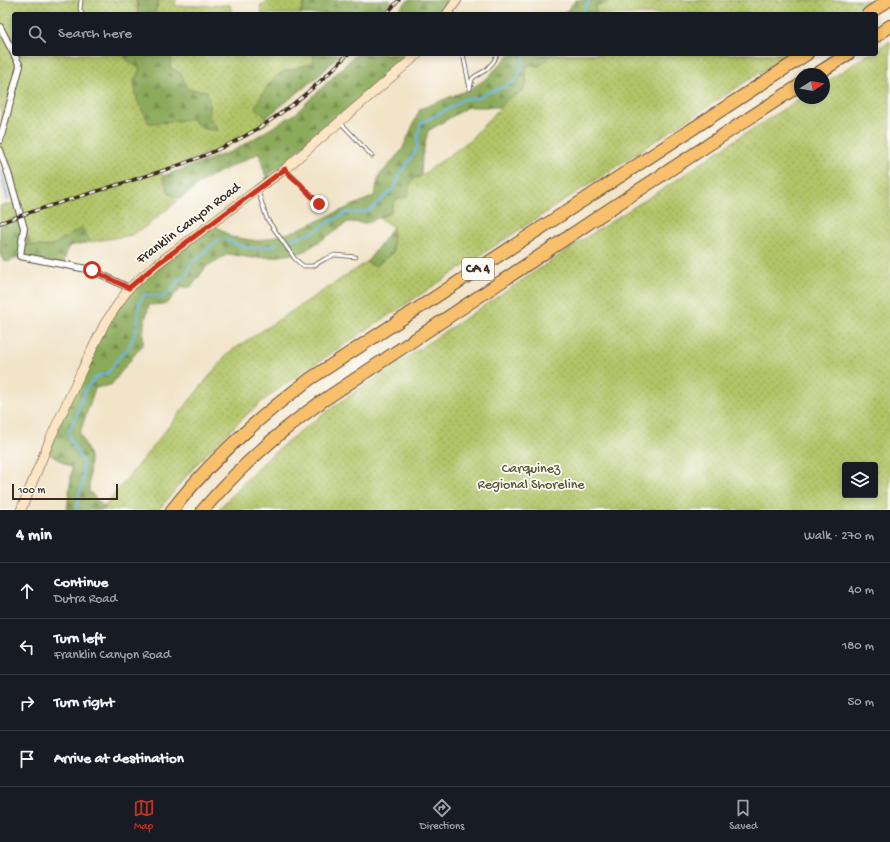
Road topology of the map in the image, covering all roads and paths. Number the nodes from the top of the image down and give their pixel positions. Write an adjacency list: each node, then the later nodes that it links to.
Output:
1 (81, 0): 4 (lane)
2 (457, 0): 5 (street)
3 (889, 0): 6 (highway)
4 (81, 12)
5 (448, 12)
6 (871, 12)
7 (890, 26): 9 (highway)
8 (0, 27): 10 (street)
9 (878, 35)
10 (12, 50)
11 (15, 56): 20 (street)
12 (416, 56): 19 (street, Franklin Canyon Road)
13 (463, 56): 14 (lane)
14 (496, 56)
15 (804, 56): 29 (highway, CA 4)
16 (845, 56): 17 (highway)
17 (826, 68)
18 (794, 89): 30 (highway, CA 4)
19 (340, 122): 22 (lane); 23 (street, Franklin Canyon Road)
20 (0, 137)
21 (0, 150): 27 (street)
22 (372, 156)
23 (285, 169): 24 (street, Franklin Canyon Road); 25 (lane)
24 (258, 190): 26 (lane); 27 (street, Franklin Canyon Road)
25 (319, 204)
26 (356, 258)
27 (129, 288): 28 (street, Franklin Canyon Road)
28 (21, 510)
29 (172, 510)
30 (203, 510)

